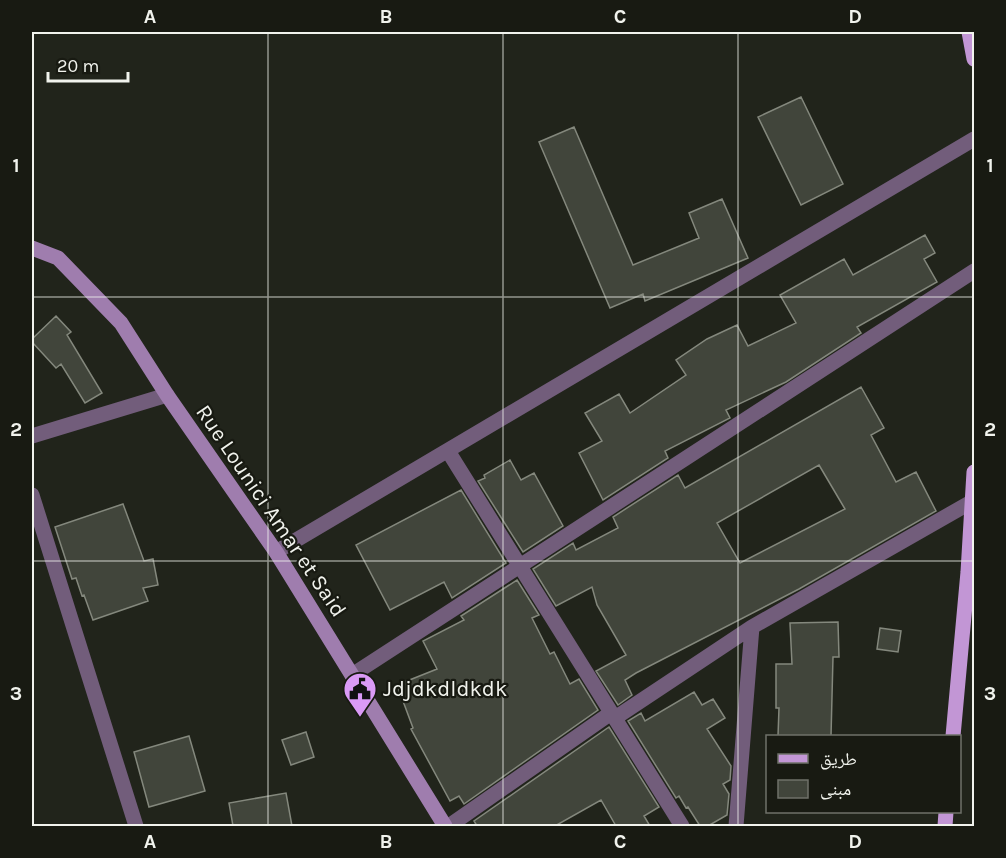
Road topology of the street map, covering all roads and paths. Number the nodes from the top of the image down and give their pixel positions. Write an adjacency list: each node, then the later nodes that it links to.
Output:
1 (969, 32): 2 (main road)
2 (975, 59)
3 (975, 139): 8 (street)
4 (32, 248): 6 (main road, Rue Lounici Amar et Said)
5 (975, 271): 13 (street)
6 (167, 395): 7 (street); 12 (main road, Rue Lounici Amar et Said)
7 (32, 436)
8 (448, 451): 12 (street); 13 (street)
9 (975, 472): 11 (main road)
10 (32, 495): 19 (street)
11 (973, 501): 14 (main road); 15 (street)
12 (276, 552): 16 (main road, Rue Lounici Amar et Said)
13 (520, 566): 16 (street); 17 (street)
14 (971, 572): 18 (main road)
15 (752, 627): 17 (street); 23 (street)
16 (352, 675): 20 (main road, Rue Lounici Amar et Said)
17 (613, 716): 21 (street); 22 (street)
18 (953, 735)
19 (136, 826)
20 (445, 826)
21 (449, 826)
22 (682, 826)
23 (736, 826)

